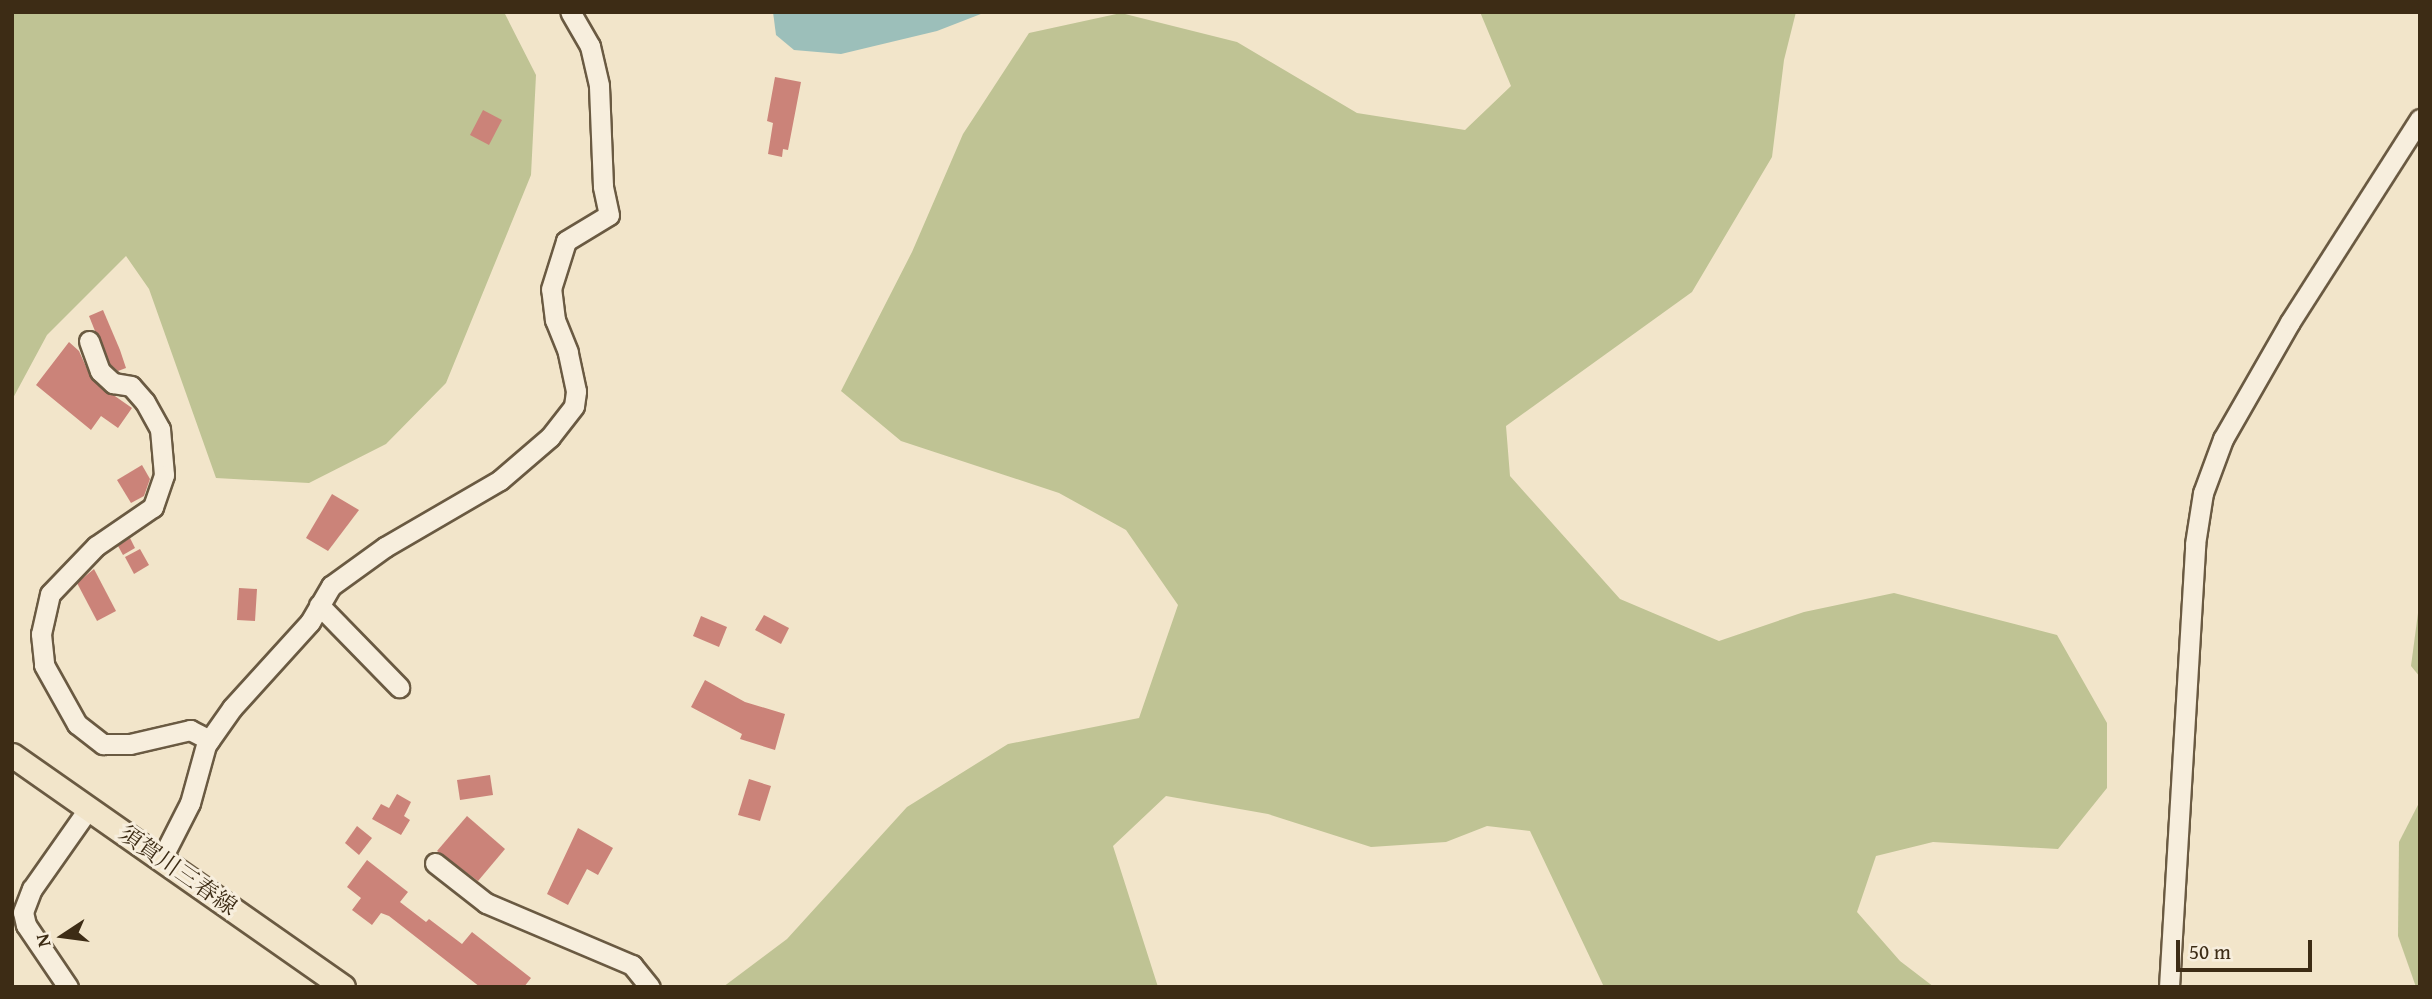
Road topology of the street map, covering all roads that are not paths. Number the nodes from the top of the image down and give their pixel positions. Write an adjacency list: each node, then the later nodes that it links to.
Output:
1 (570, 12): 4 (street)
2 (2420, 119): 14 (street)
3 (89, 341): 6 (street)
4 (318, 605): 5 (street); 6 (street)
5 (399, 687)
6 (210, 740): 9 (street)
7 (12, 755): 8 (main road, 須賀川三春線)
8 (89, 808): 9 (main road, 須賀川三春線); 11 (street)
9 (163, 856): 12 (main road, 須賀川三春線)
10 (435, 863): 13 (street)
11 (68, 987)
12 (343, 987)
13 (650, 987)
14 (2169, 987)

